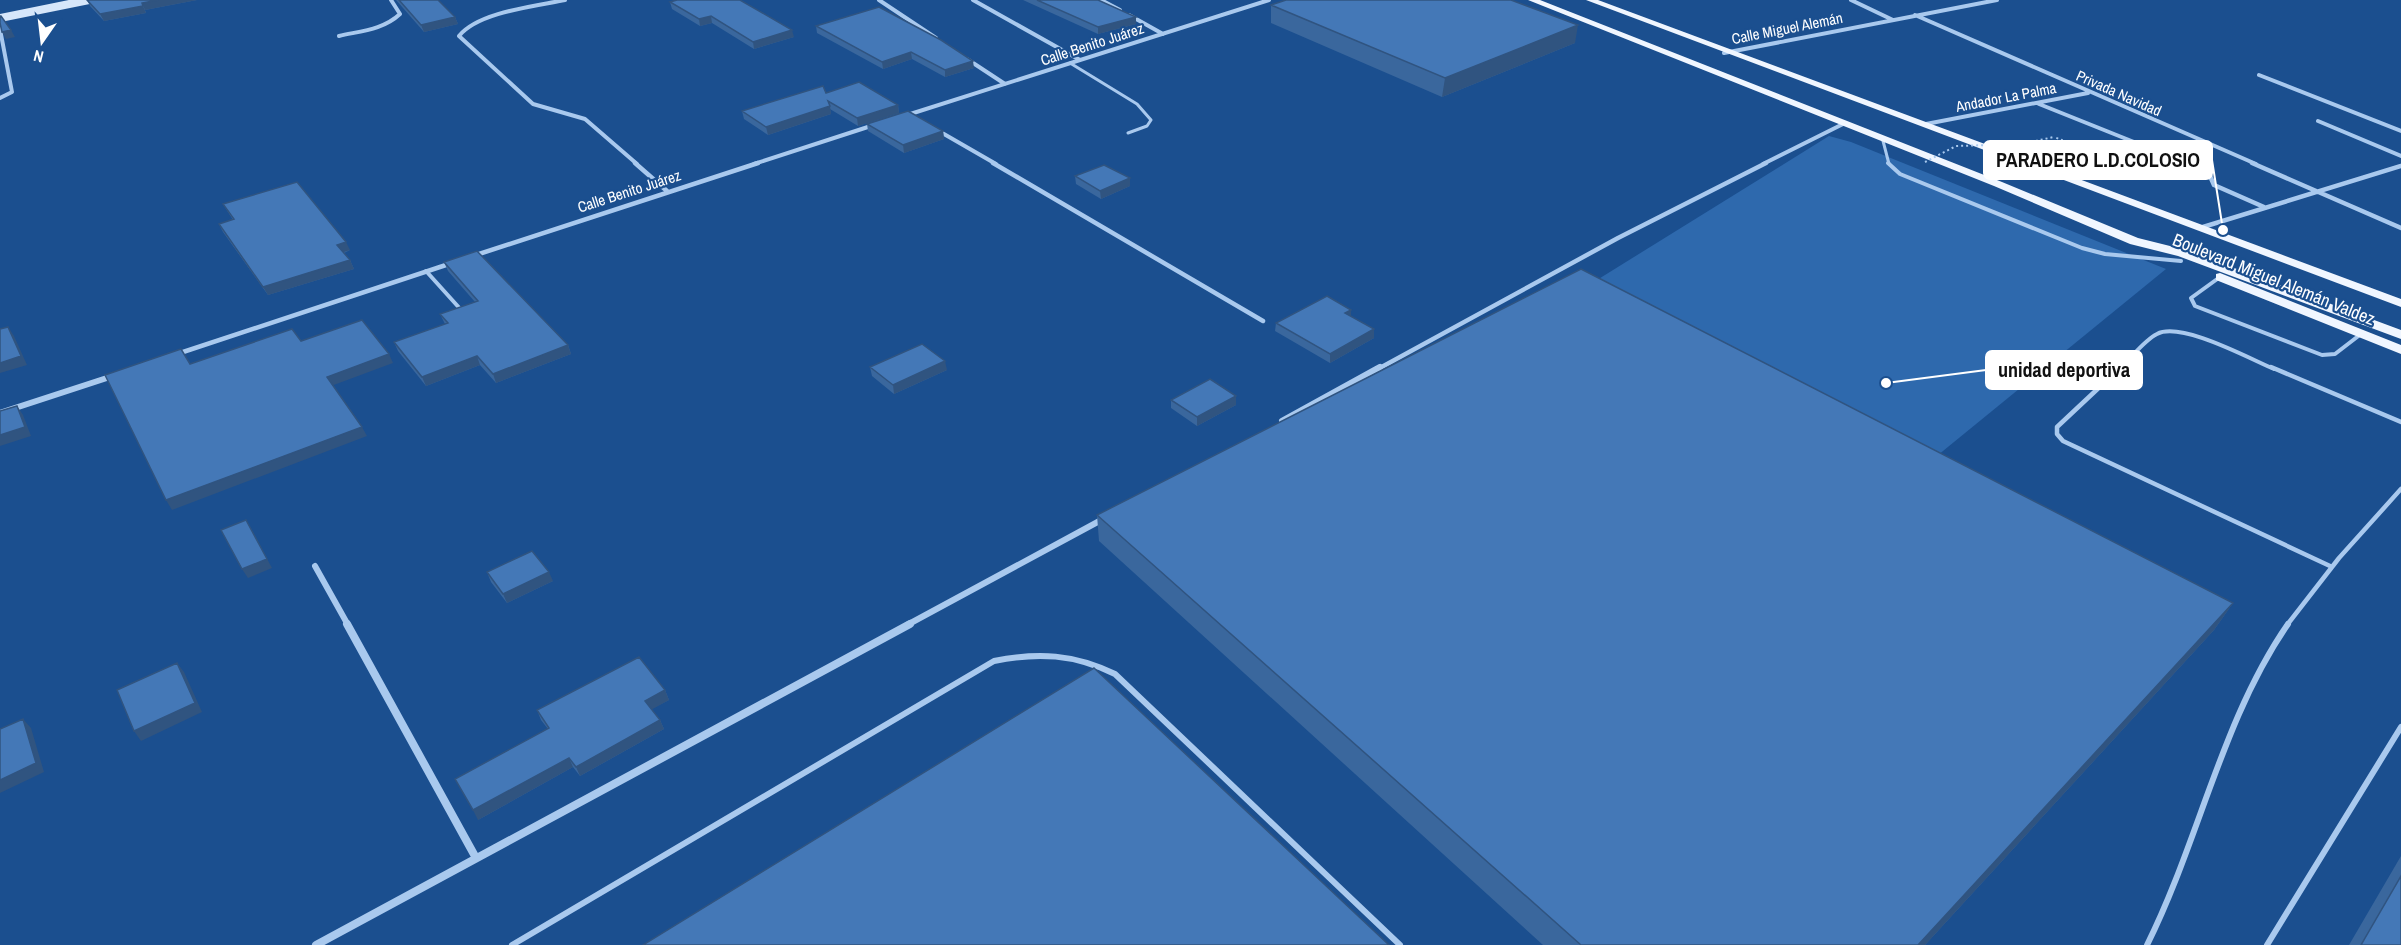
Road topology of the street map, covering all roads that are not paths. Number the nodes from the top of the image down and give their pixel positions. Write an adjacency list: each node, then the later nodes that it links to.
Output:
1 (89, 0): 12 (street)
2 (392, 0): 18 (street)
3 (565, 0): 42 (street)
4 (879, 0): 19 (street)
5 (973, 0): 22 (street)
6 (1101, 0): 17 (street)
7 (1269, 0): 17 (street, Calle Benito Juárez)
8 (1532, 0): 33 (main road)
9 (1590, 0): 20 (main road)
10 (1851, 0): 15 (street)
11 (1997, 0): 13 (street, Calle Miguel Alemán)
12 (72, 2): 14 (street)
13 (1915, 15): 15 (street, Calle Miguel Alemán); 26 (street, Privada Navidad)
14 (0, 18)
15 (1893, 20): 20 (street, Calle Miguel Alemán)
16 (0, 29): 27 (street)
17 (1163, 34): 22 (street, Calle Benito Juárez)
18 (339, 36)
19 (938, 39)
20 (1727, 53): 35 (main road, Boulevard Miguel Alemán Valdez); 55 (main road, bridge)
21 (967, 58): 25 (street)
22 (1080, 60): 23 (street, Calle Benito Juárez)
23 (1070, 63): 25 (street, Calle Benito Juárez); 38 (lane)
24 (2259, 75): 37 (street)
25 (1005, 84): 29 (street, Calle Benito Juárez)
26 (2089, 93): 28 (street, Andador La Palma); 43 (street, Privada Navidad)
27 (0, 98)
28 (2039, 104): 35 (street, Andador La Palma); 44 (street)
29 (910, 114): 30 (street, Calle Benito Juárez); 31 (street)
30 (898, 117)
31 (920, 120)
32 (2318, 121): 40 (street)
33 (1845, 123): 39 (main road); 64 (street)
34 (876, 124): 42 (street, Calle Benito Juárez)
35 (1926, 124): 45 (main road, Boulevard Miguel Alemán Valdez)
36 (930, 126): 56 (street)
37 (2401, 131)
38 (1128, 133)
39 (1881, 137): 47 (main road); 50 (lane)
40 (2401, 156)
41 (2401, 166): 43 (street)
42 (667, 191): 48 (street, Calle Benito Juárez)
43 (2314, 191): 44 (street); 46 (street, Privada Navidad)
44 (2264, 207): 45 (street)
45 (2203, 227): 53 (main road, Boulevard Miguel Alemán Valdez)
46 (2401, 228)
47 (2134, 241): 50 (main road, Boulevard Miguel Alemán Valdez); 58 (main road)
48 (470, 257)
49 (459, 260): 51 (street)
50 (2181, 261): 52 (main road, Boulevard Miguel Alemán Valdez)
51 (426, 271): 54 (lane); 60 (street)
52 (2220, 277): 57 (main road, Boulevard Miguel Alemán Valdez); 57 (lane)
53 (2401, 303)
54 (463, 312)
55 (2401, 314)
56 (1263, 321)
57 (2361, 333): 59 (main road, Boulevard Miguel Alemán Valdez)
58 (2401, 335)
59 (2401, 350)
60 (168, 357)
61 (123, 372): 62 (street)
62 (0, 413)
63 (2401, 422): 67 (lane)
64 (1277, 424)
65 (2401, 489): 67 (lane)
66 (1111, 515): 70 (street)
67 (2330, 566): 74 (lane)
68 (315, 567): 70 (street)
69 (2401, 727): 75 (lane)
70 (476, 858): 71 (street)
71 (316, 945)
72 (512, 945): 73 (lane)
73 (1400, 945)
74 (2148, 945)
75 (2267, 945)

